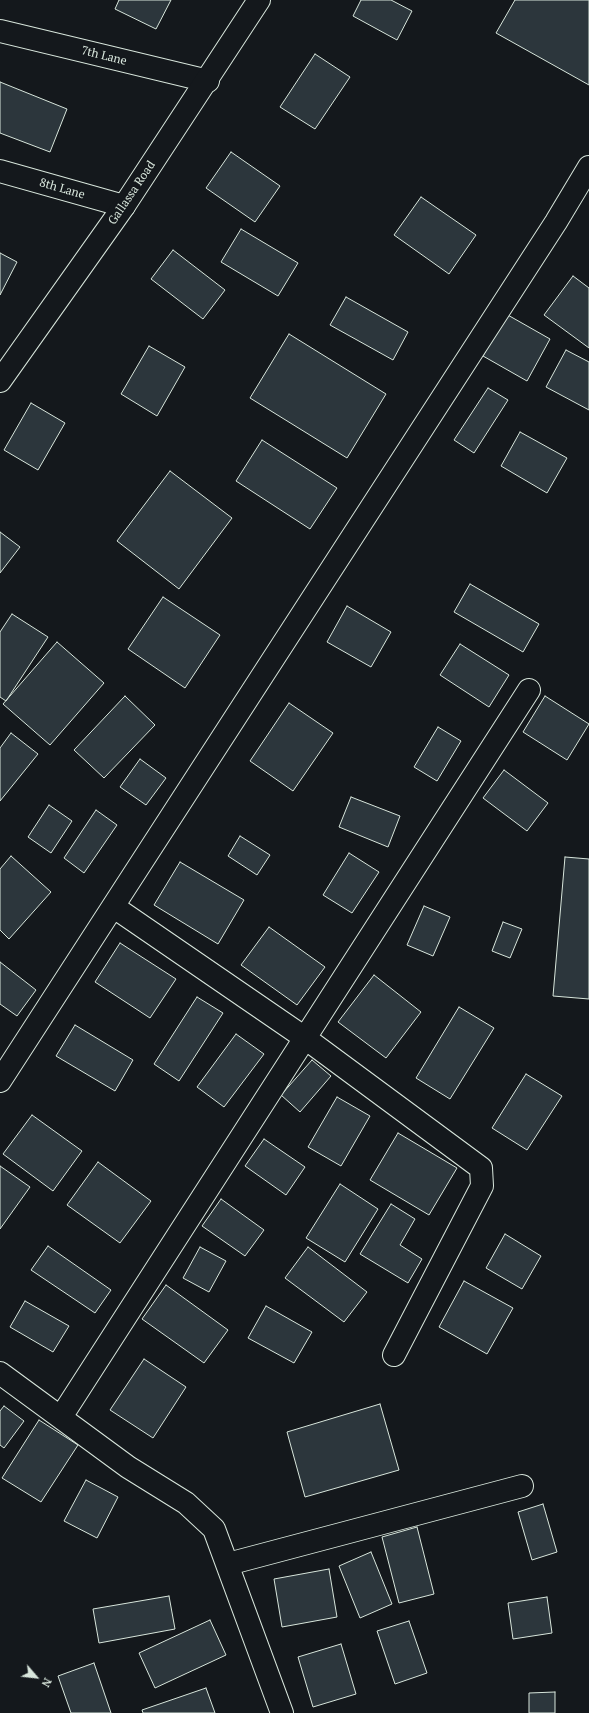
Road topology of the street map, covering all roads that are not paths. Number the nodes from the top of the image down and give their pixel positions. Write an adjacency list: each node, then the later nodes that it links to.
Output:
1 (259, 0): 3 (street, Gallassa Road)
2 (0, 31): 3 (street, 7th Lane)
3 (208, 81): 6 (street, Gallassa Road)
4 (589, 167): 9 (street)
5 (0, 171): 6 (street, 8th Lane)
6 (124, 206): 7 (street, Gallassa Road)
7 (0, 381)
8 (529, 690): 10 (street)
9 (114, 907): 10 (street); 11 (street)
10 (305, 1038): 12 (street); 14 (street)
11 (0, 1081)
12 (394, 1355)
13 (0, 1373): 14 (street)
14 (61, 1417): 16 (street)
15 (522, 1486): 16 (street)
16 (228, 1564): 17 (street)
17 (282, 1713)

